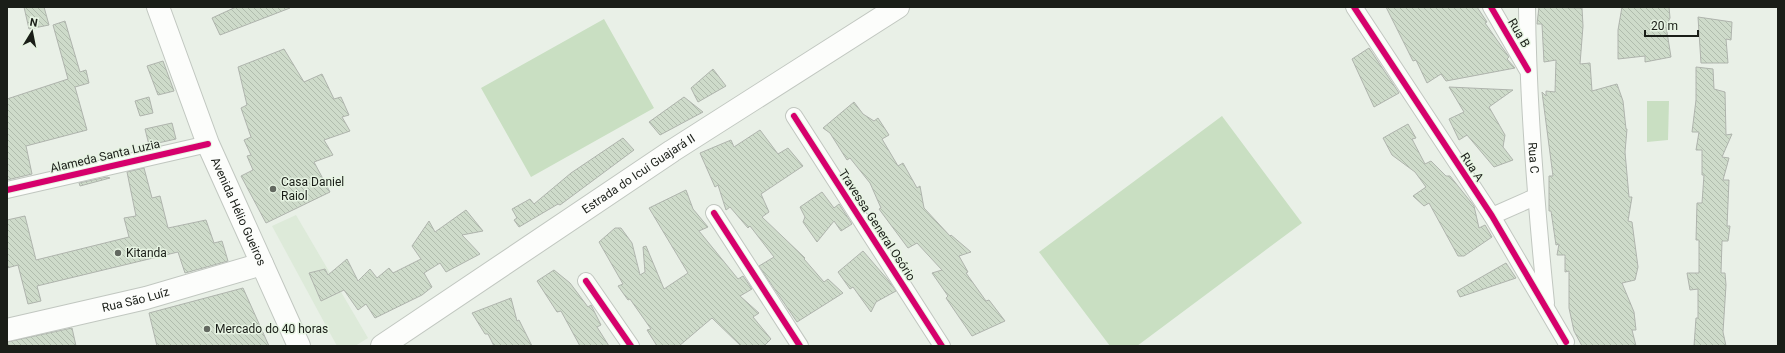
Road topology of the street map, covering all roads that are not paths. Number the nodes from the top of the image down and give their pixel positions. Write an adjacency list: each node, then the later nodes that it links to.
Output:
1 (158, 7): 8 (main road, Avenida Hélio Gueiros)
2 (1354, 7): 12 (street, Rua A)
3 (1491, 7): 6 (street, Rua B)
4 (1527, 7): 6 (street, Rua C)
5 (889, 10): 19 (main road, Estrada do Icui Guajará II)
6 (1528, 70): 10 (street, Rua C)
7 (794, 116): 22 (street, Travessa General Osório)
8 (208, 144): 9 (street, Alameda Santa Luzia); 13 (main road, Avenida Hélio Gueiros)
9 (7, 190)
10 (1535, 197): 12 (street); 15 (street, Rua C)
11 (714, 213): 21 (street)
12 (1492, 216): 15 (street, Rua A)
13 (262, 264): 16 (main road, Rua São Luíz); 18 (main road, Avenida Hélio Gueiros)
14 (586, 281): 20 (street)
15 (1546, 308): 17 (street, Rua A)
16 (7, 330)
17 (1566, 342)
18 (299, 346)
19 (382, 346)
20 (631, 346)
21 (800, 346)
22 (942, 346)

